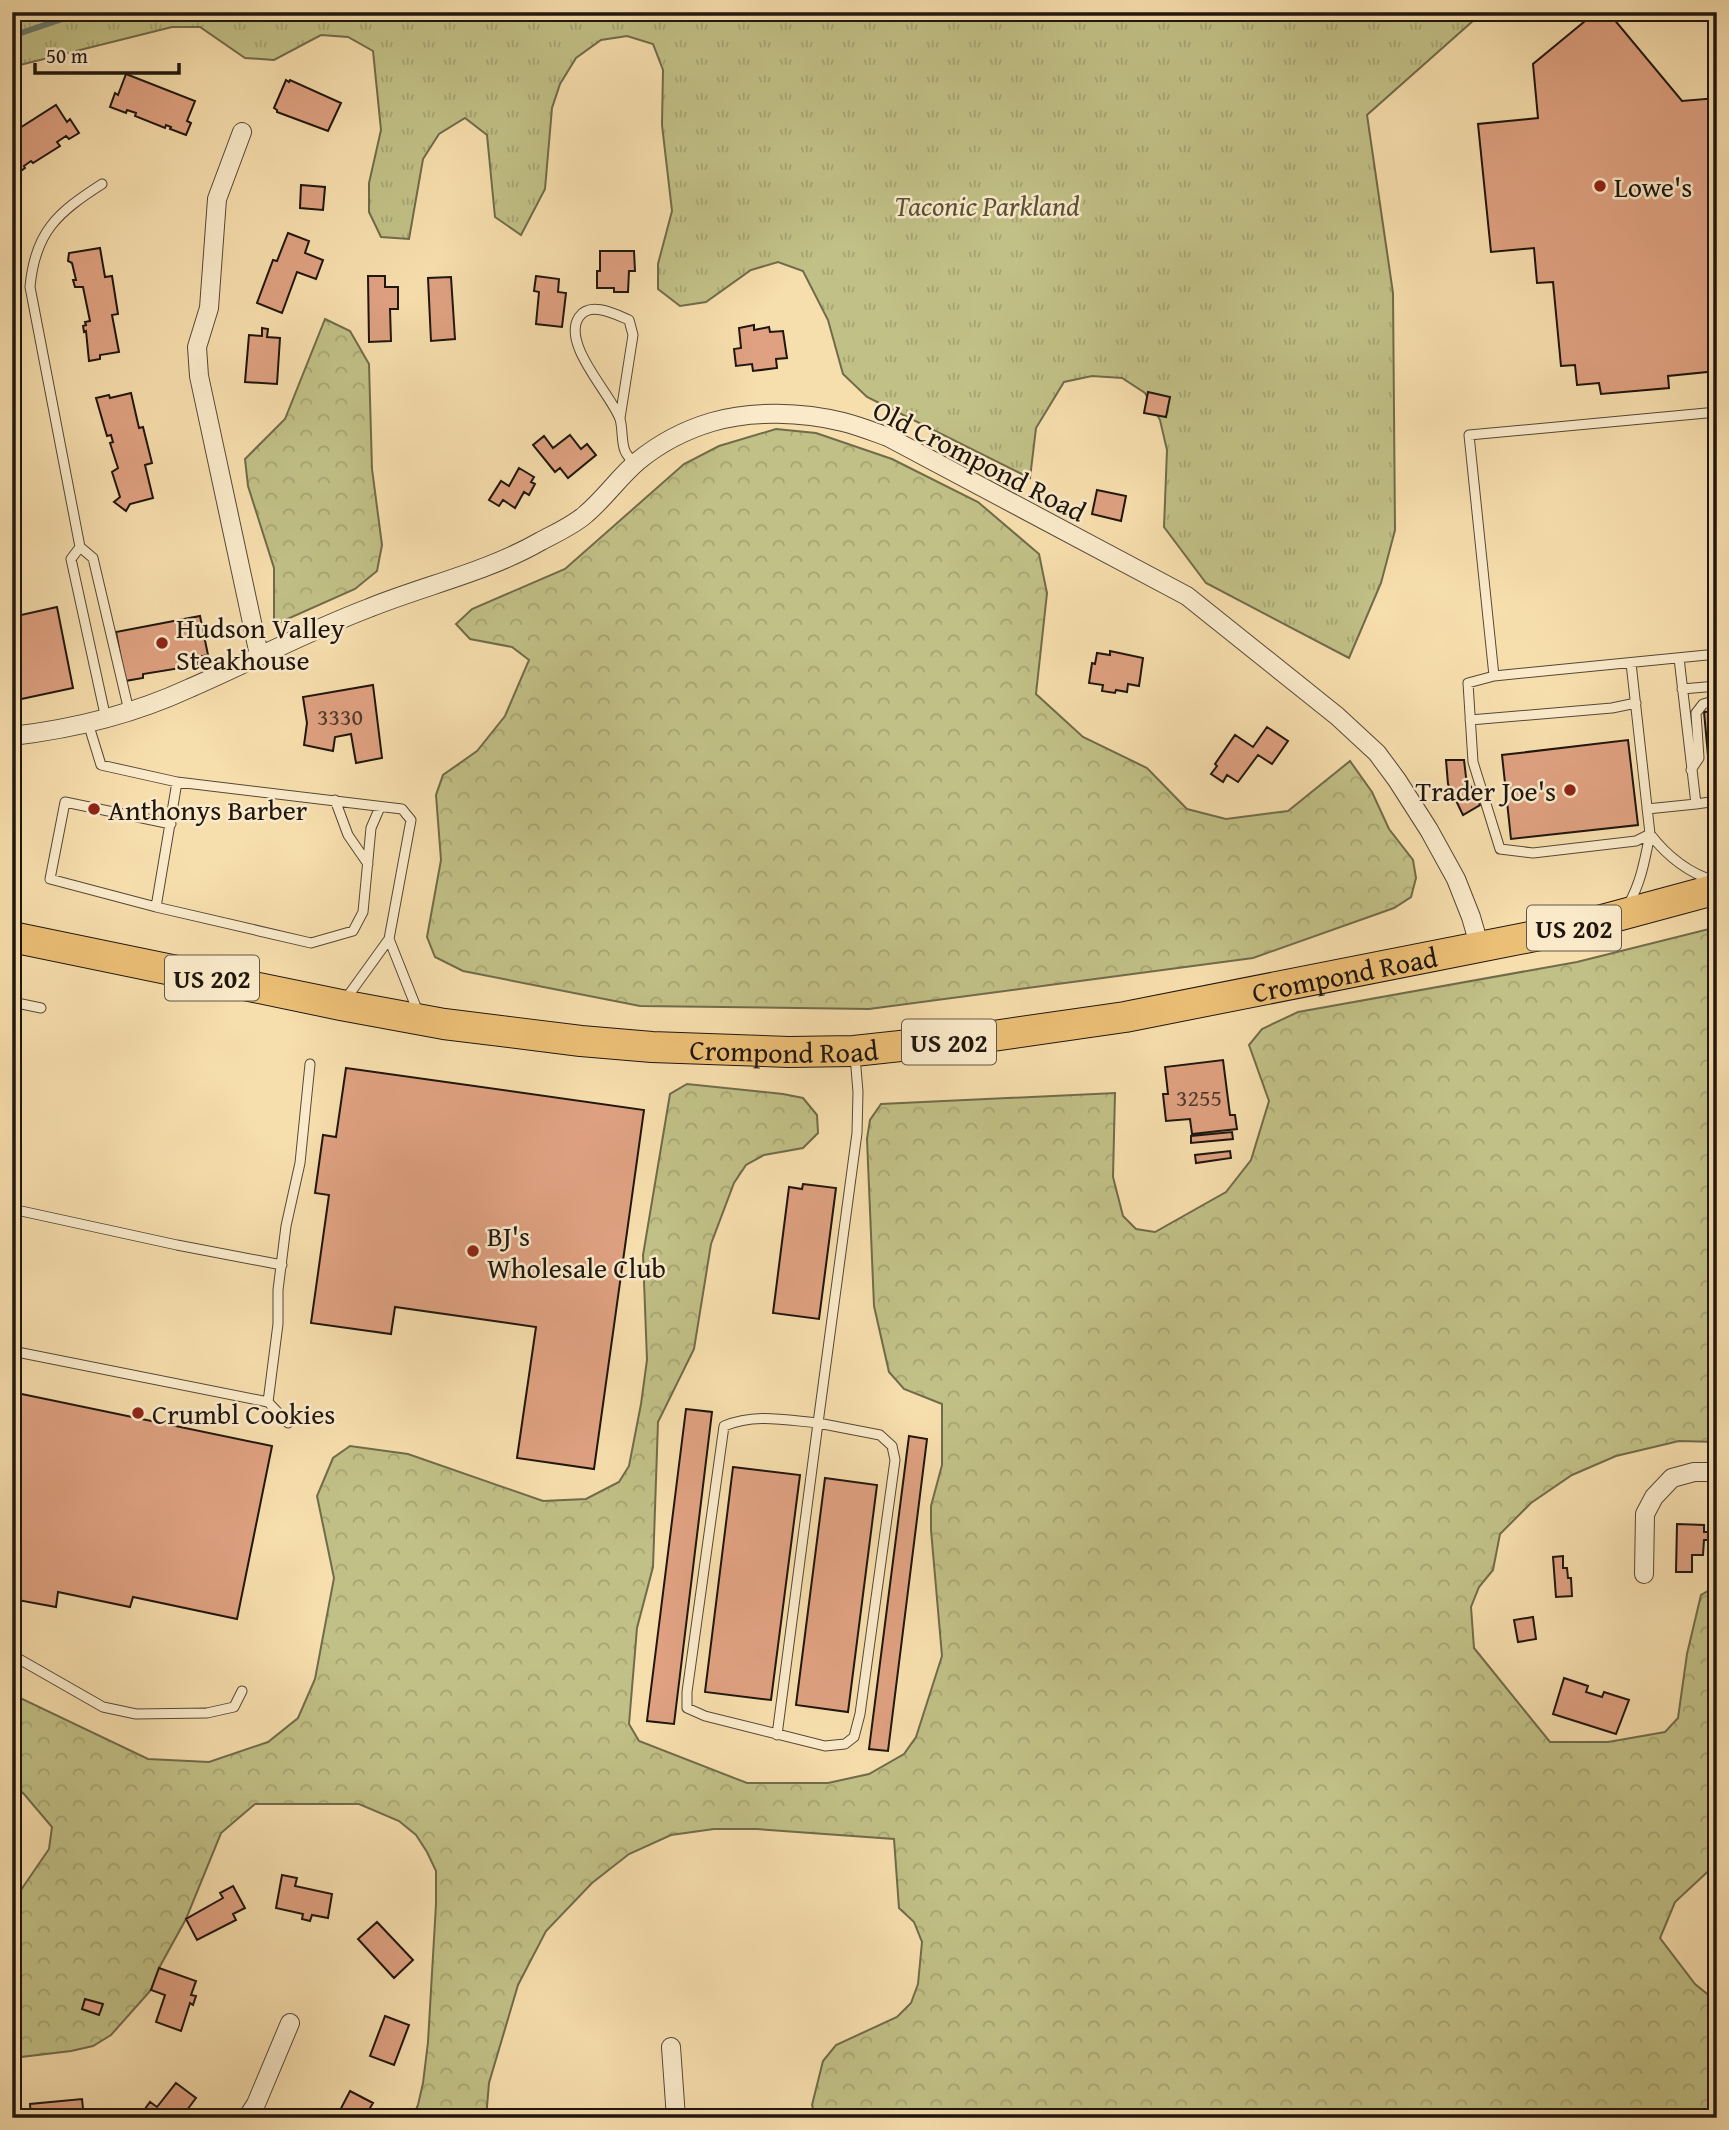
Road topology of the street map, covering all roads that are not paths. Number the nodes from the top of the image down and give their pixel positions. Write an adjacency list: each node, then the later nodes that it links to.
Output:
1 (242, 132): 8 (street)
2 (102, 184): 6 (lane)
3 (1717, 412): 11 (lane)
4 (620, 418): 4 (lane); 5 (lane)
5 (634, 464): 8 (street, Old Crompond Road); 37 (street, Old Crompond Road)
6 (80, 547): 16 (lane); 17 (lane)
7 (1717, 654): 9 (lane)
8 (259, 655): 16 (street, Old Crompond Road)
9 (1679, 658): 10 (lane); 13 (lane)
10 (1631, 663): 11 (lane); 15 (lane)
11 (1494, 676): 18 (lane)
12 (1717, 686): 13 (lane)
13 (1682, 690): 21 (lane)
14 (1717, 700): 21 (lane)
15 (1636, 704): 18 (lane); 27 (lane)
16 (129, 711): 17 (street, Old Crompond Road)
17 (106, 719): 19 (street, Old Crompond Road)
18 (1471, 720): 29 (lane)
19 (88, 723): 20 (street, Old Crompond Road); 22 (lane)
20 (12, 736)
21 (1691, 771): 25 (lane)
22 (177, 782): 23 (lane); 28 (lane)
23 (335, 800): 26 (lane); 30 (lane)
24 (1717, 801): 25 (lane)
25 (1696, 804): 27 (lane)
26 (380, 807): 30 (lane); 36 (lane)
27 (1647, 809): 29 (lane)
28 (171, 824): 33 (lane); 33 (lane)
29 (1650, 834): 31 (lane); 34 (lane)
30 (368, 864): 33 (lane)
31 (1717, 882)
32 (1717, 889): 34 (highway, Crompond Road / US 202)
33 (156, 907)
34 (1621, 915): 37 (highway, Crompond Road / US 202)
35 (12, 937): 39 (highway, Crompond Road / US 202)
36 (389, 939): 39 (lane); 41 (lane)
37 (1480, 947): 42 (highway, Crompond Road / US 202)
38 (12, 1002): 40 (lane)
39 (341, 1005): 41 (highway, Crompond Road / US 202)
40 (41, 1009)
41 (421, 1020): 42 (highway, Crompond Road / US 202)
42 (854, 1051): 49 (lane)
43 (310, 1064): 45 (lane)
44 (12, 1209): 45 (lane)
45 (282, 1265): 47 (lane)
46 (12, 1351): 47 (lane)
47 (268, 1402): 48 (lane)
48 (288, 1423)
49 (818, 1423): 54 (lane); 54 (lane); 54 (lane)
50 (1717, 1472): 51 (street)
51 (1644, 1574)
52 (12, 1655): 53 (lane)
53 (242, 1690)
54 (777, 1735)
55 (290, 2023): 57 (street)
56 (671, 2047): 58 (street)
57 (247, 2118)
58 (676, 2118)

